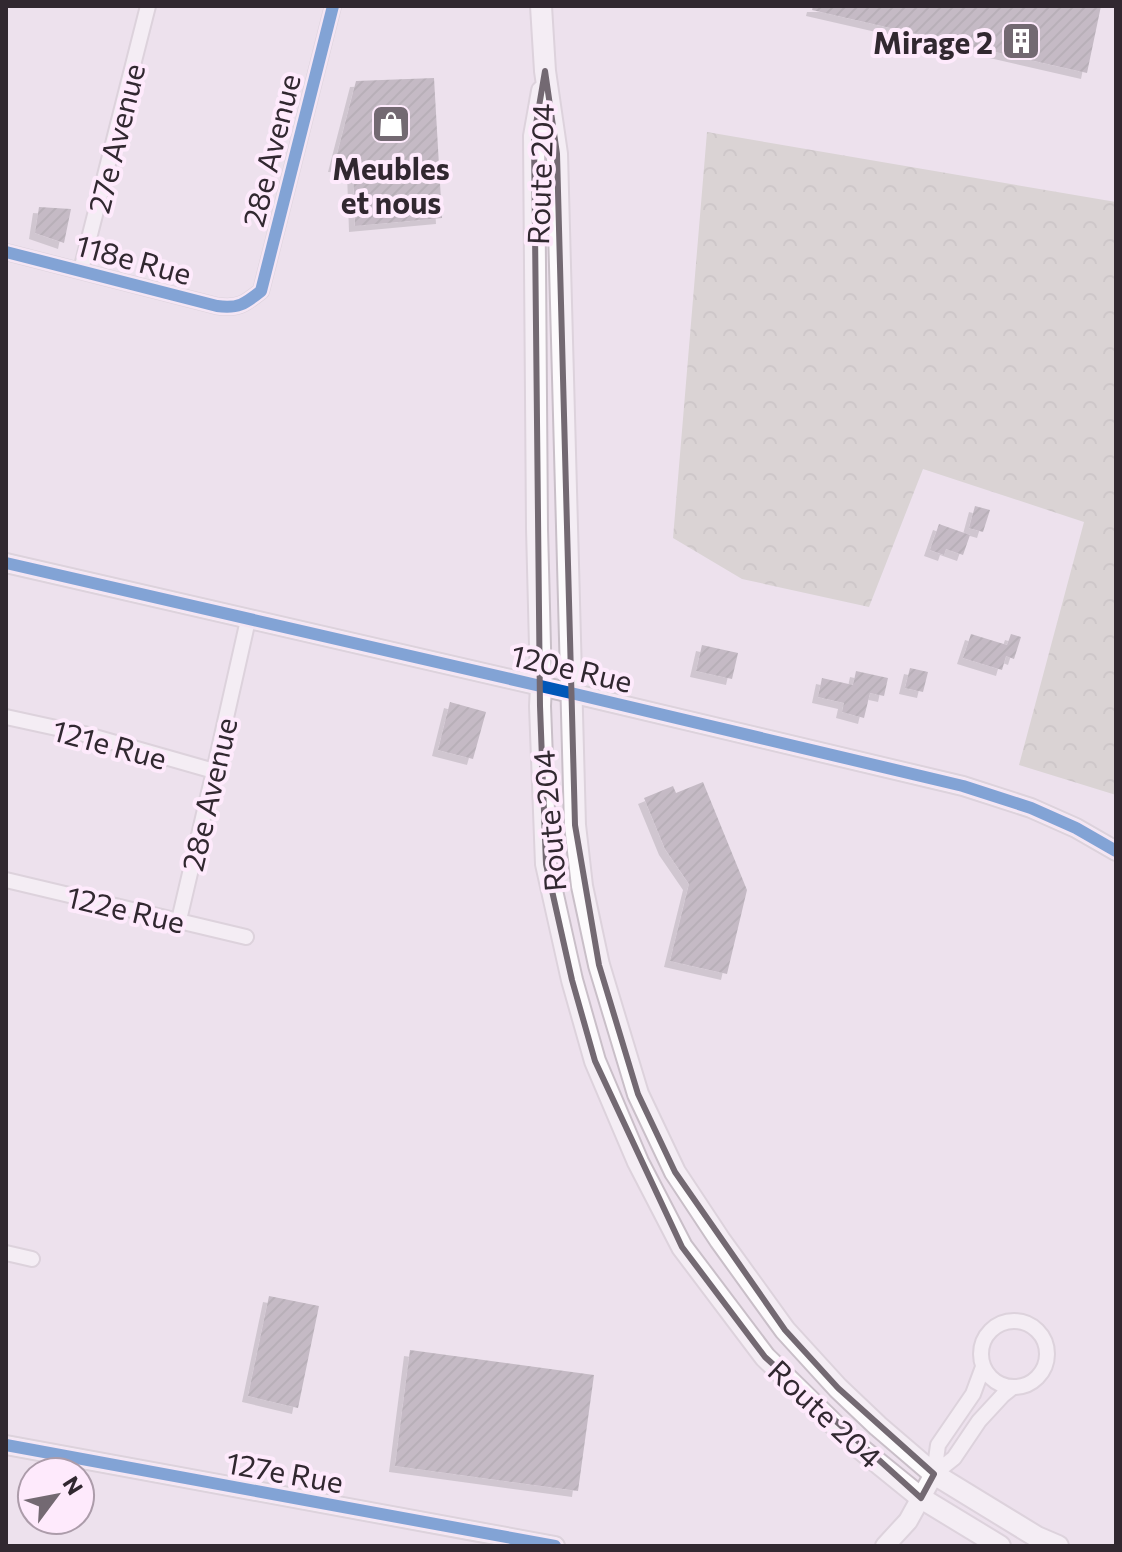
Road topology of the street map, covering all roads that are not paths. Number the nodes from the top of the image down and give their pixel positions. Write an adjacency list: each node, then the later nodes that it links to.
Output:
1 (148, 6): 6 (street, 27e Avenue)
2 (333, 6): 7 (street, 28e Avenue)
3 (541, 6): 4 (main road, Route 204)
4 (545, 71): 10 (main road, Route 204); 11 (main road, Route 204)
5 (6, 252): 6 (street, 118e Rue)
6 (81, 270): 7 (street, 118e Rue)
7 (248, 302)
8 (6, 563): 9 (street, 120e Rue)
9 (248, 620): 10 (street, 120e Rue); 13 (street, 28e Avenue)
10 (541, 686): 11 (street, 120e Rue); 24 (main road, Route 204)
11 (571, 693): 14 (street, 120e Rue); 23 (main road, Route 204)
12 (6, 717): 13 (street, 121e Rue)
13 (214, 771): 16 (street, 28e Avenue)
14 (1116, 851)
15 (6, 880): 16 (street, 122e Rue)
16 (179, 920): 17 (street, 122e Rue)
17 (246, 937)
18 (6, 1253): 19 (street)
19 (32, 1259)
20 (983, 1367): 21 (street); 21 (street); 23 (street)
21 (1013, 1387): 23 (street)
22 (6, 1445): 25 (street, 127e Rue)
23 (934, 1474): 24 (street); 29 (main road)
24 (921, 1498): 27 (street); 28 (main road)
25 (510, 1542): 26 (street, 127e Rue)
26 (555, 1546)
27 (885, 1546)
28 (1000, 1546)
29 (1058, 1546)

